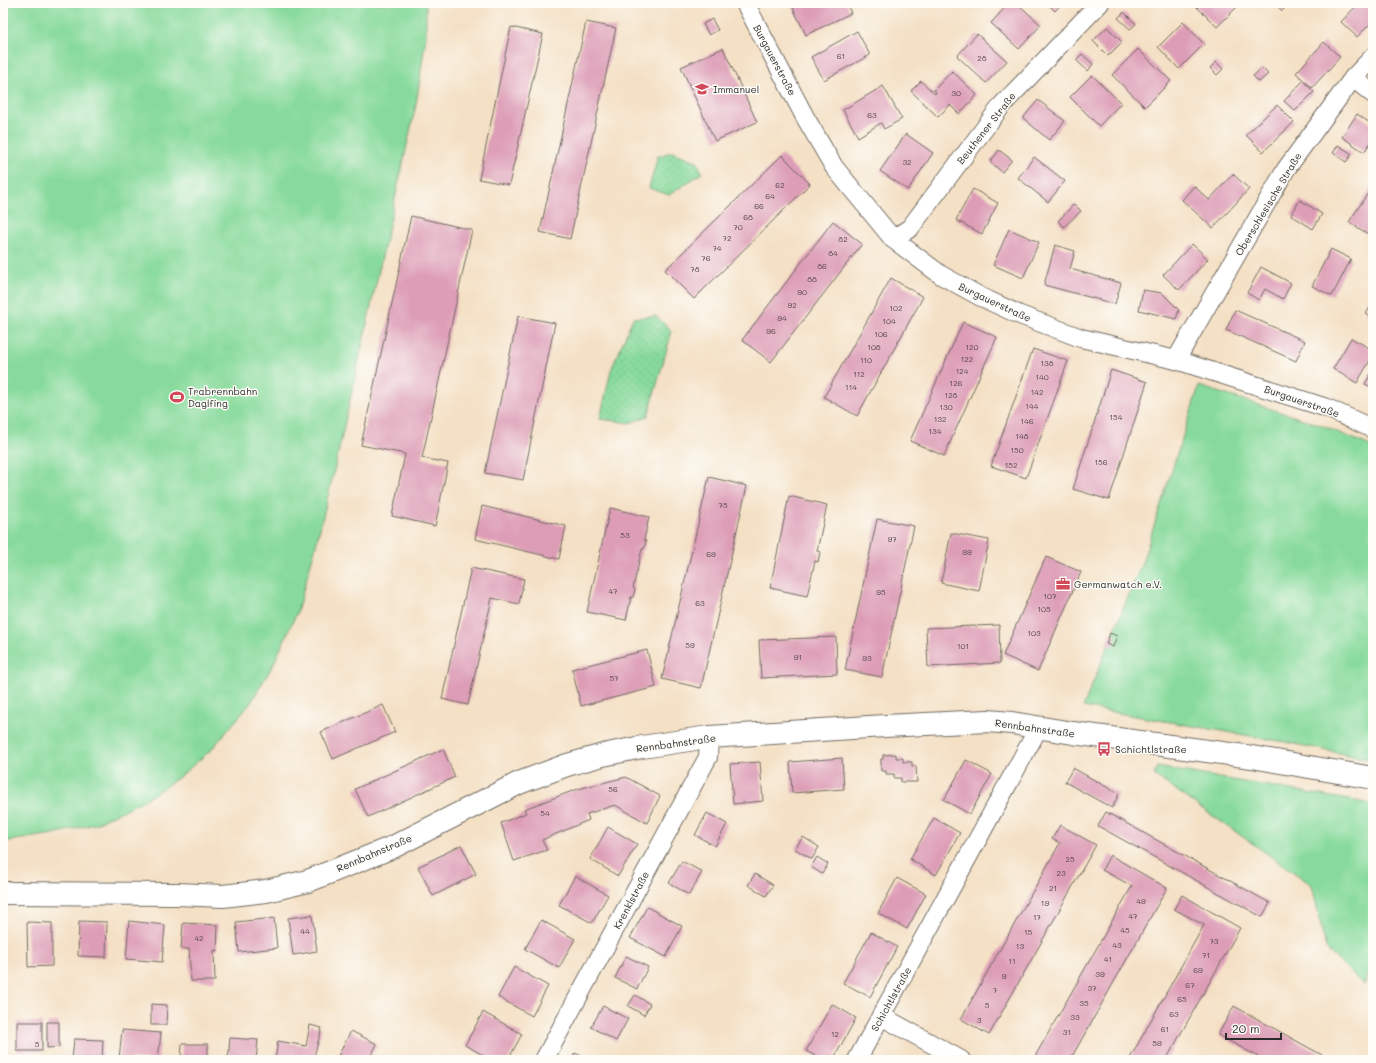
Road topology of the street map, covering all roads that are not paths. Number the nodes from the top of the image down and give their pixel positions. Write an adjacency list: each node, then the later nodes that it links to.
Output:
1 (745, 3): 6 (street, Burgauerstraße)
2 (1100, 3): 6 (street, Beuthener Straße)
3 (1373, 57): 4 (street, Oberschlesische Straße)
4 (1352, 78): 5 (street); 7 (street, Oberschlesische Straße)
5 (1373, 94)
6 (893, 240): 7 (street, Burgauerstraße)
7 (1176, 360): 8 (street, Burgauerstraße)
8 (1373, 429)
9 (1039, 727): 10 (street, Rennbahnstraße); 11 (street, Rennbahnstraße); 13 (street, Schichtlstraße)
10 (709, 737): 12 (street, Rennbahnstraße); 14 (street, Krenklstraße)
11 (1373, 778)
12 (3, 893)
13 (882, 1016): 15 (street, Schichtlstraße); 16 (street)
14 (544, 1060)
15 (857, 1060)
16 (961, 1060)

